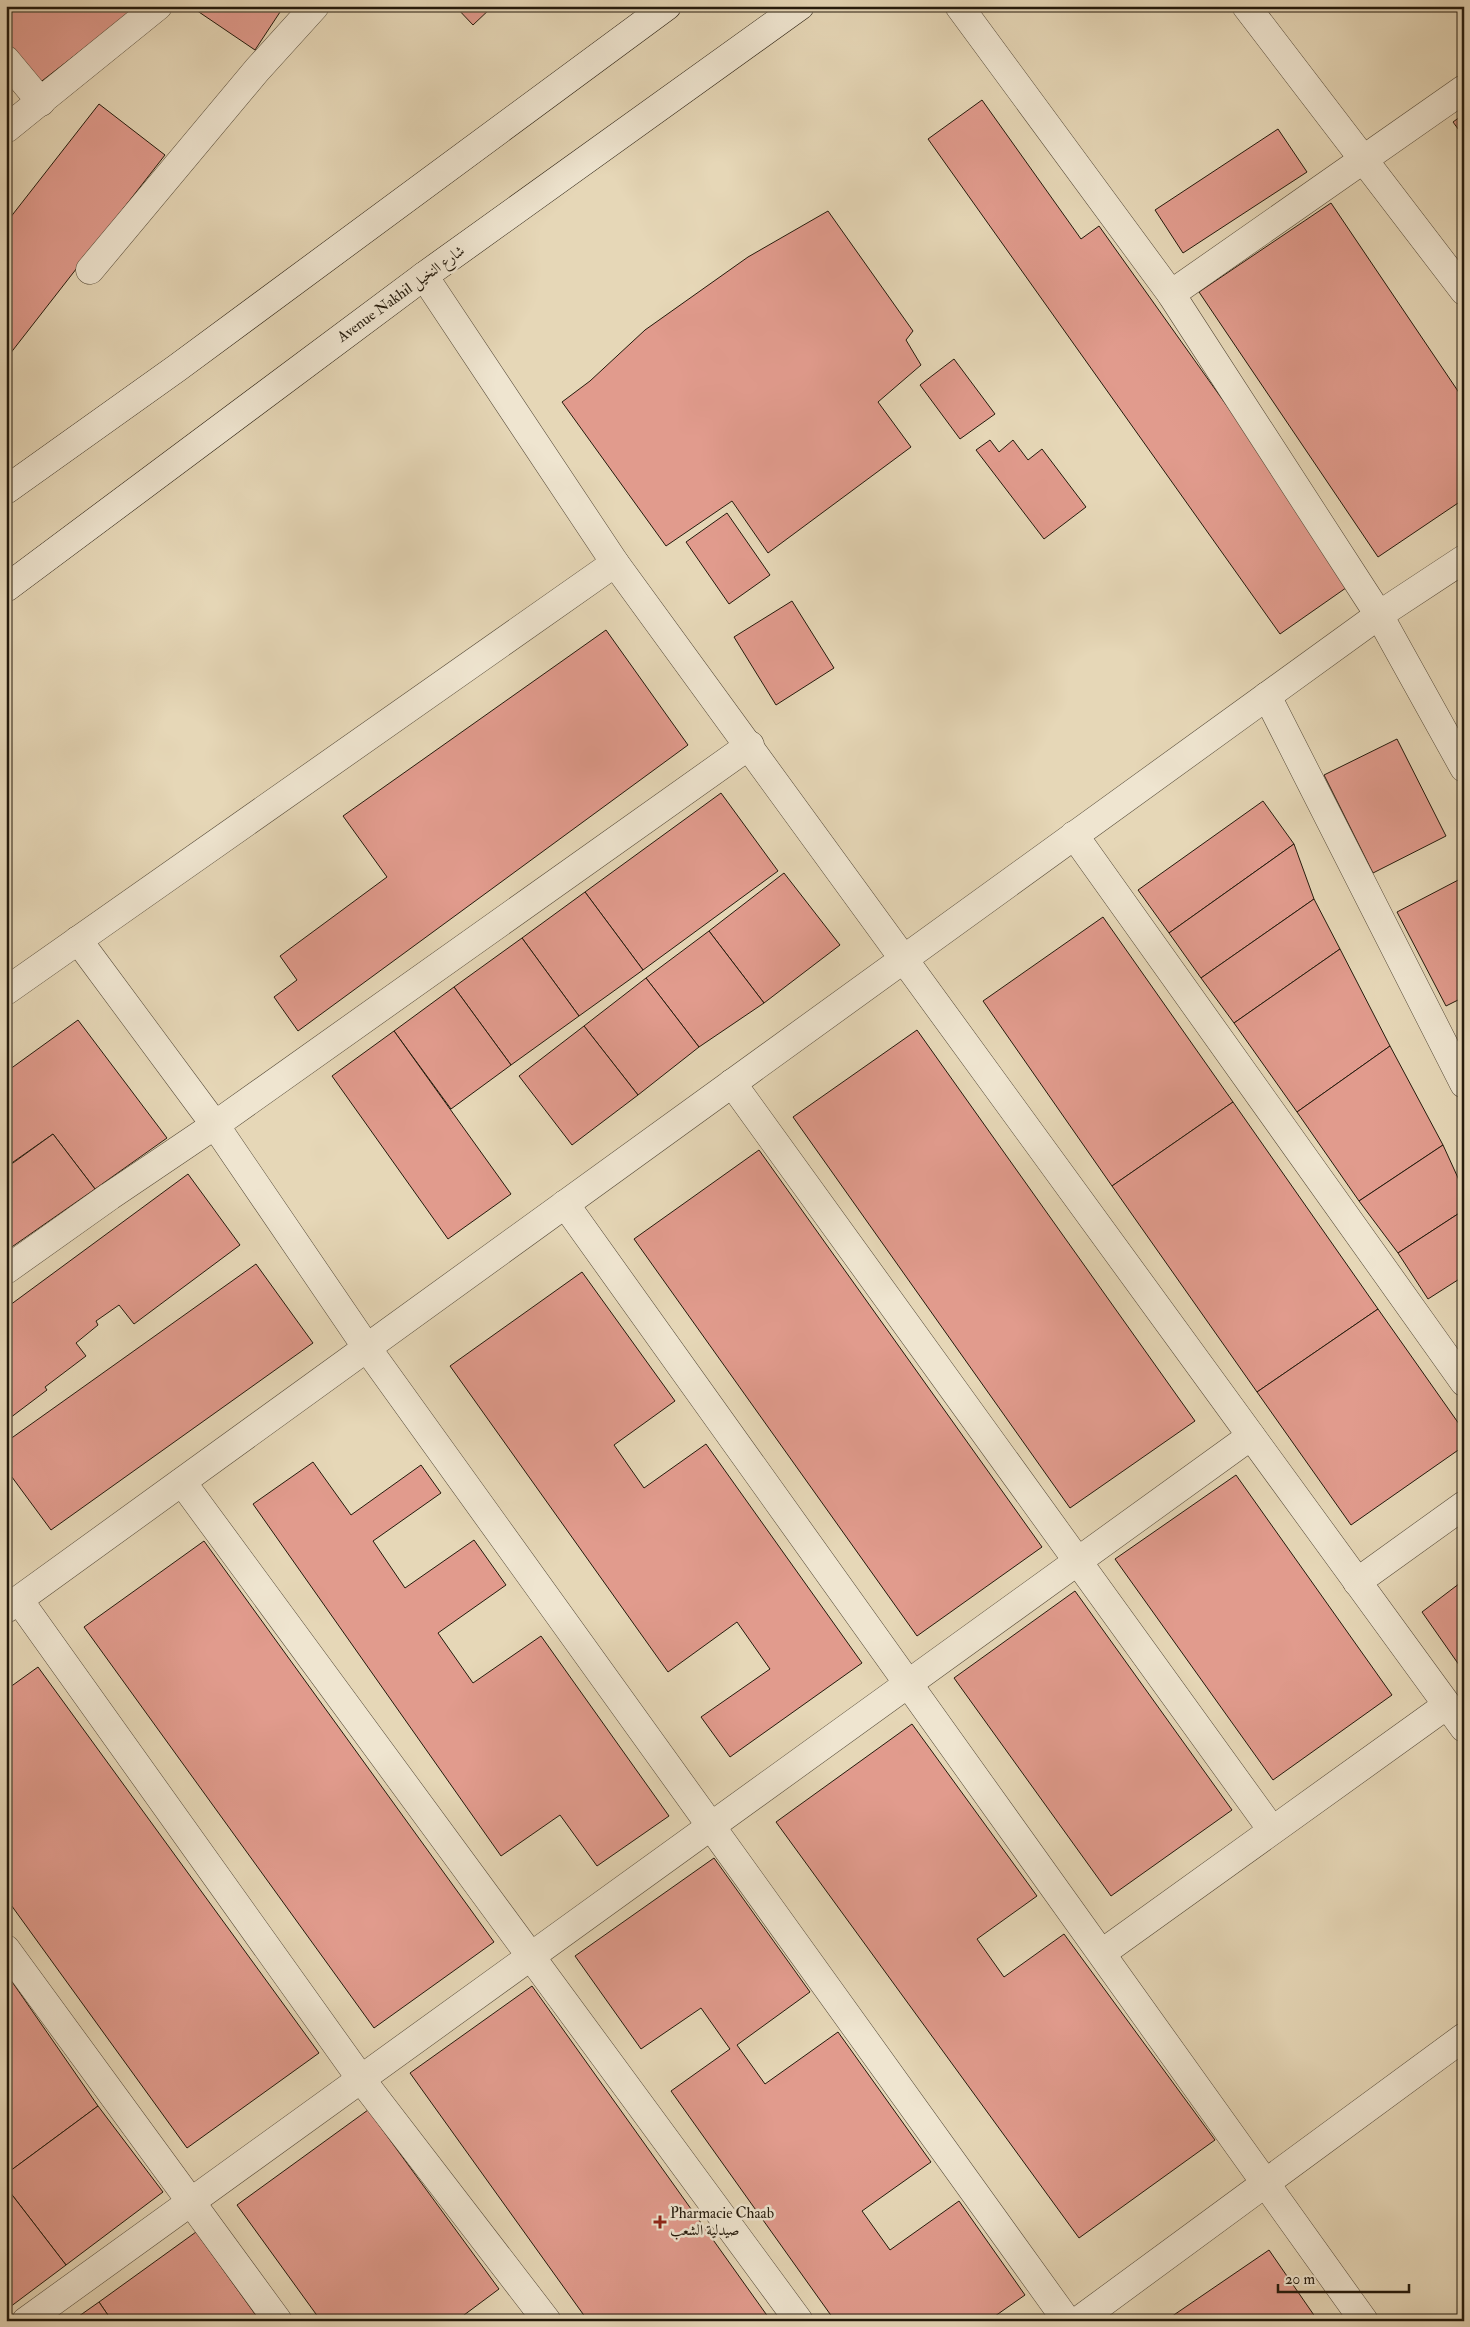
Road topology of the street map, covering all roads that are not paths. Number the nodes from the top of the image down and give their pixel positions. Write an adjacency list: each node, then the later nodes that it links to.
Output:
1 (158, 6): 9 (street)
2 (316, 6): 12 (street)
3 (666, 6): 16 (street)
4 (800, 6): 13 (street, Avenue Nakhil شارع النخيل)
5 (959, 6): 15 (street)
6 (1246, 6): 11 (street)
7 (6, 60): 9 (street)
8 (1464, 89): 11 (street)
9 (41, 102): 10 (street)
10 (6, 129)
11 (1363, 161): 14 (street); 15 (street)
12 (90, 270)
13 (424, 276): 18 (street); 19 (street, Avenue Nakhil شارع النخيل)
14 (1464, 291)
15 (1171, 294): 20 (street)
16 (6, 490)
17 (1464, 559): 20 (street)
18 (616, 563): 22 (street); 25 (street)
19 (6, 588)
20 (1379, 615): 21 (street); 23 (street)
21 (1267, 696): 24 (street); 29 (street)
22 (750, 745): 26 (street); 30 (street)
23 (1464, 768)
24 (1074, 835): 26 (street); 34 (street)
25 (78, 940): 27 (street); 30 (street)
26 (904, 958): 28 (street); 35 (street)
27 (6, 991)
28 (732, 1083): 31 (street); 38 (street)
29 (1464, 1084)
30 (215, 1126): 32 (street); 33 (street)
31 (566, 1204): 33 (street); 41 (street)
32 (6, 1270)
33 (367, 1348): 36 (street); 44 (street)
34 (1464, 1382)
35 (1251, 1436): 38 (street); 39 (street)
36 (182, 1482): 40 (street); 48 (street)
37 (1464, 1505): 39 (street)
38 (1078, 1561): 41 (street); 45 (street)
39 (1357, 1582): 42 (street)
40 (13, 1604): 50 (street)
41 (909, 1684): 44 (street); 47 (street)
42 (1447, 1705): 43 (street); 45 (street)
43 (1464, 1728)
44 (711, 1826): 48 (street); 57 (street)
45 (1272, 1830): 47 (street)
46 (6, 1949): 52 (street)
47 (1102, 1953): 51 (street)
48 (532, 1956): 50 (street); 56 (street)
49 (1464, 2036): 51 (street)
50 (361, 2079): 52 (street); 55 (street)
51 (1266, 2183): 58 (street); 59 (street)
52 (191, 2202): 53 (street); 54 (street)
53 (26, 2321)
54 (278, 2321)
55 (547, 2321)
56 (799, 2321)
57 (1066, 2321)
58 (1078, 2321)
59 (1364, 2321)

